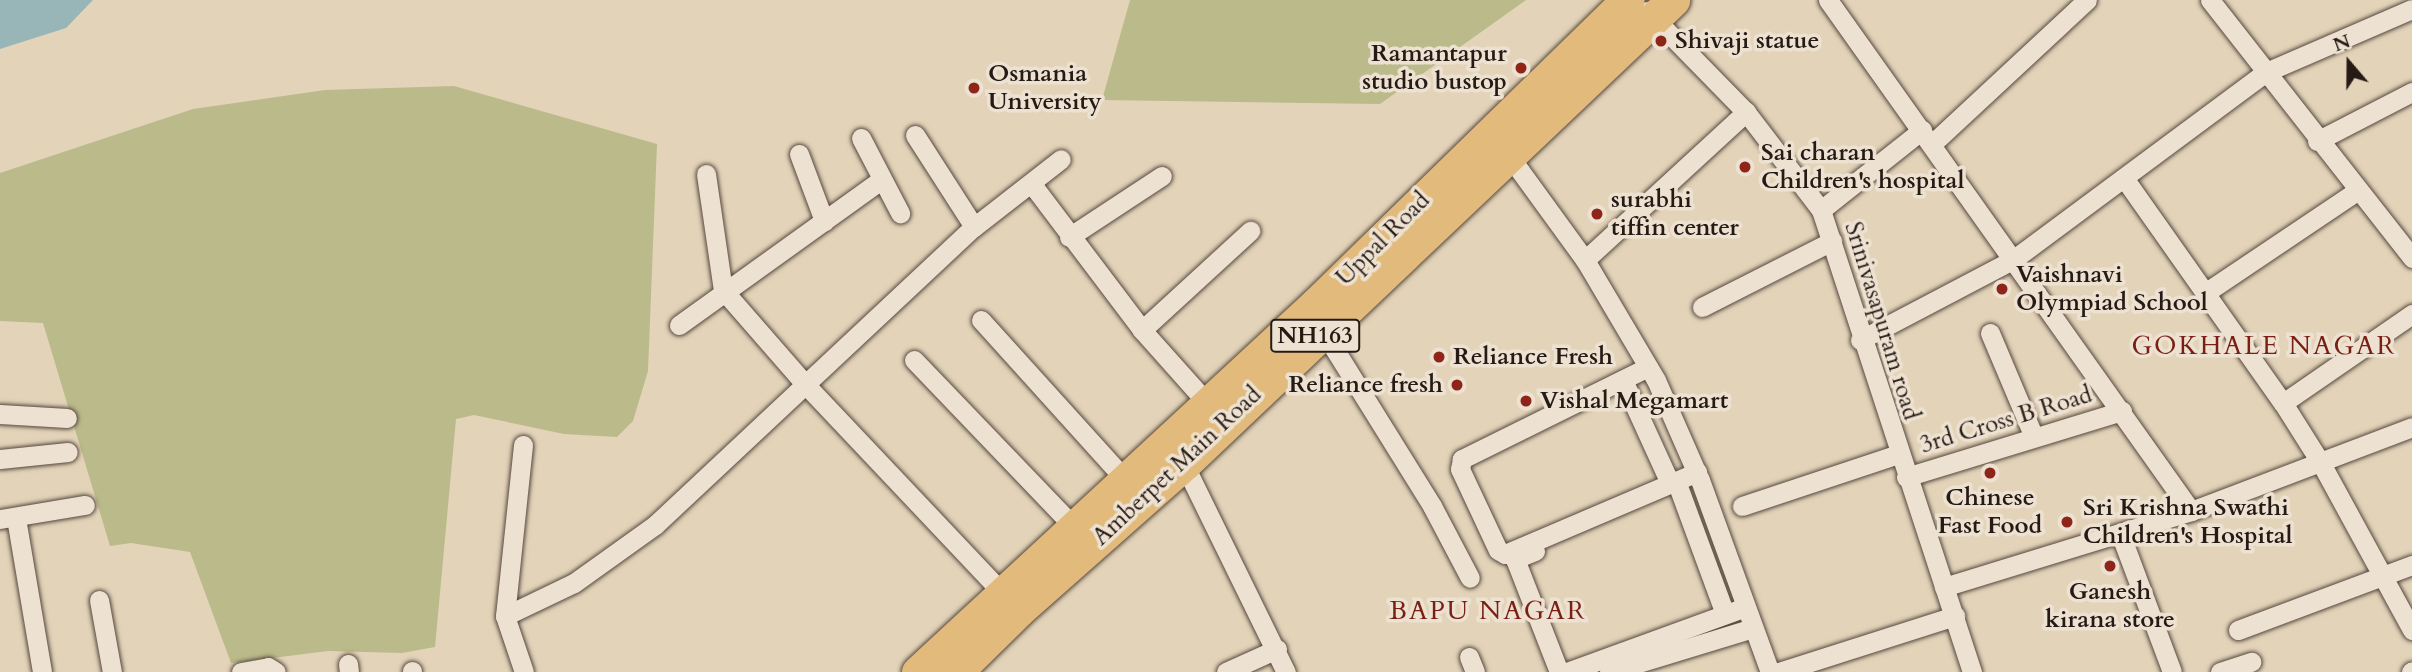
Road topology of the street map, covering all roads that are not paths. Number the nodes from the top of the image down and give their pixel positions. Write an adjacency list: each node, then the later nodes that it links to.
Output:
1 (1828, 0): 10 (street)
2 (2087, 0): 10 (street)
3 (2210, 0): 6 (street)
4 (1648, 4): 8 (street, Srinivasapuram road); 13 (highway, Amberpet Main Road / NH163)
5 (2412, 9): 6 (street)
6 (2264, 73): 12 (street); 18 (street)
7 (2412, 92): 12 (street)
8 (1746, 112): 22 (street, Srinivasapuram road); 31 (street)
9 (915, 135): 25 (street)
10 (1927, 137): 22 (street); 30 (street)
11 (861, 138): 19 (street)
12 (2316, 141): 21 (street)
13 (1500, 144): 31 (street); 38 (highway, Amberpet Main Road / NH163); 46 (highway, Uppal Road / NH163)
14 (799, 154): 24 (street)
15 (1061, 159): 20 (street)
16 (706, 174): 32 (street)
17 (1162, 176): 27 (street)
18 (2124, 178): 30 (street); 33 (street)
19 (881, 180): 23 (street); 24 (street)
20 (1031, 183): 25 (street); 27 (street)
21 (2358, 190): 29 (street); 33 (street)
22 (1821, 210): 28 (street, Srinivasapuram road)
23 (900, 213)
24 (824, 221): 32 (street)
25 (974, 227): 45 (street)
26 (1250, 231): 39 (street)
27 (1069, 237): 39 (street)
28 (1832, 241): 34 (street); 41 (street, Srinivasapuram road)
29 (2412, 258)
30 (2014, 259): 41 (street); 48 (street)
31 (1585, 260): 43 (street)
32 (723, 289): 37 (street); 45 (street)
33 (2205, 293): 47 (street)
34 (1702, 307)
35 (2412, 314): 47 (street)
36 (981, 320): 61 (street)
37 (679, 325)
38 (1322, 329): 54 (highway, Amberpet Main Road / NH163); 71 (street)
39 (1142, 330): 46 (street)
40 (1990, 333): 52 (street)
41 (1860, 340): 56 (street, Srinivasapuram road)
42 (914, 360): 67 (street)
43 (1648, 367): 44 (street); 59 (street)
44 (1623, 380): 62 (street); 62 (street)
45 (804, 383): 73 (street); 77 (street)
46 (1207, 403): 54 (highway, Uppal Road / NH163)
47 (2283, 403): 58 (street)
48 (2122, 411): 52 (street, 3rd Cross B Road); 65 (street)
49 (0, 414): 50 (street)
50 (67, 418)
51 (2412, 427): 58 (street)
52 (2034, 437): 60 (street, 3rd Cross B Road)
53 (523, 445): 77 (street)
54 (1176, 451): 61 (highway, Uppal Road / NH163); 82 (street); 90 (highway, Amberpet Main Road / NH163)
55 (68, 452): 57 (street)
56 (1898, 454): 60 (street, Srinivasapuram road); 64 (street)
57 (0, 459)
58 (2322, 465): 65 (street); 70 (street)
59 (1698, 476): 62 (street); 75 (street)
60 (1906, 477): 72 (street, Srinivasapuram road)
61 (1124, 478): 67 (highway, Uppal Road / NH163)
62 (1675, 486): 76 (street); 93 (street)
63 (85, 505): 66 (street)
64 (1742, 506)
65 (2192, 511): 68 (street)
66 (8, 519): 84 (street)
67 (1072, 525): 73 (highway, Uppal Road / NH163)
68 (2120, 533): 72 (street); 99 (street)
69 (2412, 565): 70 (street)
70 (2385, 575): 80 (street); 81 (street)
71 (1471, 578)
72 (1944, 587): 78 (street, Srinivasapuram road)
73 (1001, 591): 89 (highway, Uppal Road / NH163)
74 (99, 600): 85 (street)
75 (1746, 607): 76 (street); 79 (street)
76 (1725, 614): 94 (street)
77 (505, 616): 88 (street)
78 (1955, 616): 97 (street); 98 (street, Srinivasapuram road)
79 (1754, 628): 95 (street); 96 (street)
80 (2238, 630)
81 (2412, 630)
82 (1277, 649): 91 (street); 92 (street)
83 (2251, 662): 100 (street)
84 (42, 672)
85 (112, 672)
86 (241, 672): 87 (street)
87 (276, 672)
88 (524, 672)
89 (918, 672)
90 (956, 672)
91 (1227, 672)
92 (1286, 672)
93 (1559, 672)
94 (1567, 672)
95 (1609, 672)
96 (1770, 672)
97 (1779, 672)
98 (1972, 672)
99 (2172, 672)
100 (2220, 672)

